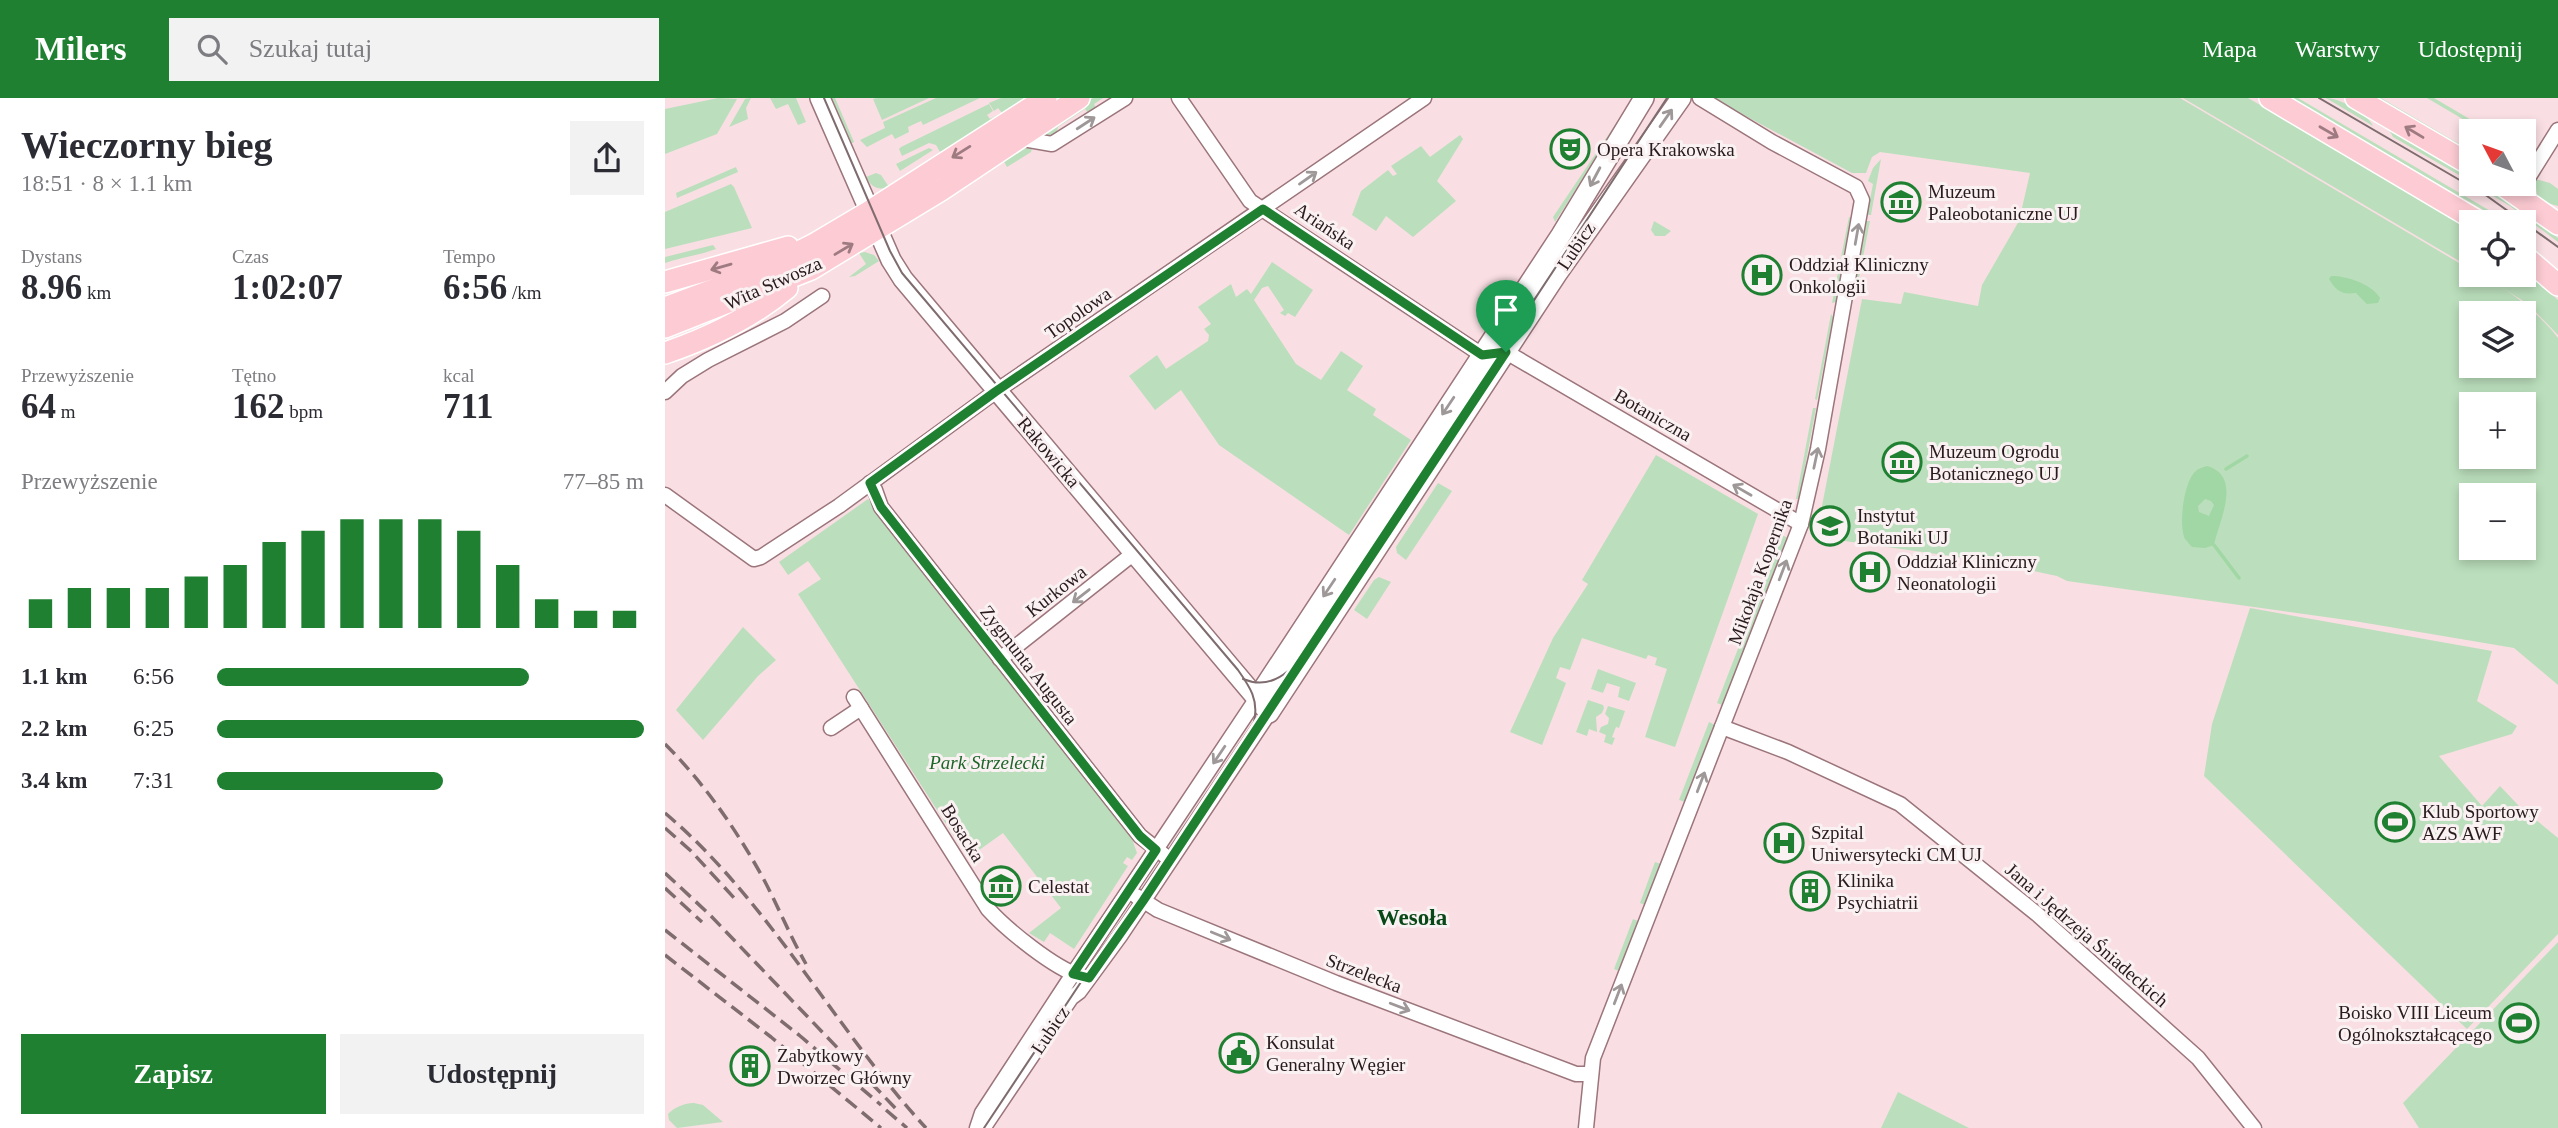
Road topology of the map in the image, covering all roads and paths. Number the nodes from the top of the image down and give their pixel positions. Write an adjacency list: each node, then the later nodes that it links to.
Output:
1 (820, 98): 19 (street, Rakowicka)
2 (1046, 98): 19 (main road, one-way to 19)
3 (1079, 98): 13 (main road)
4 (1125, 98): 13 (street, one-way to 4)
5 (1179, 98): 17 (street, Ariańska)
6 (1424, 98): 17 (street, Topolowa, one-way to 6)
7 (1644, 98): 31 (street, Lubicz, one-way to 31)
8 (1681, 98): 29 (street, Lubicz, one-way to 8)
9 (1700, 98): 36 (street, Mikołaja Kopernika, one-way to 9)
10 (2270, 98): 18 (main road, one-way to 18)
11 (2356, 98): 15 (main road, one-way to 11)
12 (2558, 130): 14 (street)
13 (1016, 138): 19 (main road)
14 (2536, 156)
15 (2459, 158)
16 (2519, 196): 20 (main road)
17 (1263, 209): 31 (street, Ariańska); 32 (street, Topolowa)
18 (2459, 210)
19 (874, 220): 21 (main road, Wita Stwosza); 23 (main road, Wita Stwosza, one-way to 19); 32 (street, Rakowicka)
20 (2558, 225)
21 (833, 234): 24 (main road, one-way to 24); 27 (main road, Wita Stwosza)
22 (2536, 266): 25 (main road)
23 (811, 269): 28 (main road, Wita Stwosza); 30 (main road)
24 (665, 282)
25 (2558, 285)
26 (822, 296): 33 (street)
27 (665, 308)
28 (665, 327)
29 (1506, 352): 31 (street); 36 (street, Botaniczna, one-way to 29); 39 (street, Lubicz)
30 (665, 353)
31 (1482, 355): 39 (street, Lubicz, one-way to 39)
32 (997, 391): 34 (street, Topolowa); 37 (street, Rakowicka)
33 (665, 392)
34 (870, 483): 35 (street, Topolowa); 38 (street, Zygmunta Augusta)
35 (665, 495)
36 (1801, 524): 40 (street, Mikołaja Kopernika, one-way to 36)
37 (1134, 553): 38 (street, Kurkowa, one-way to 38); 39 (street, Rakowicka)
38 (1000, 659): 42 (street, Zygmunta Augusta)
39 (1263, 706): 42 (street, Lubicz, one-way to 42); 43 (street, Lubicz)
40 (1722, 727): 48 (street, Mikołaja Kopernika, one-way to 40); 52 (street, Jana i Jędrzeja Śniadeckich)
41 (831, 728): 46 (street, Bosacka)
42 (1156, 850): 43 (street, Zygmunta Augusta); 44 (street, Lubicz)
43 (1171, 859): 45 (street, Lubicz)
44 (1129, 892): 45 (street, Strzelecka); 46 (street, Lubicz)
45 (1143, 901): 47 (street, Lubicz); 48 (street, Strzelecka, one-way to 48)
46 (1073, 974): 47 (street, Bosacka); 49 (street, Lubicz)
47 (1089, 978): 50 (street, Lubicz)
48 (1591, 1074): 51 (street, Mikołaja Kopernika)
49 (977, 1128)
50 (983, 1128)
51 (1586, 1128)
52 (2254, 1128)

